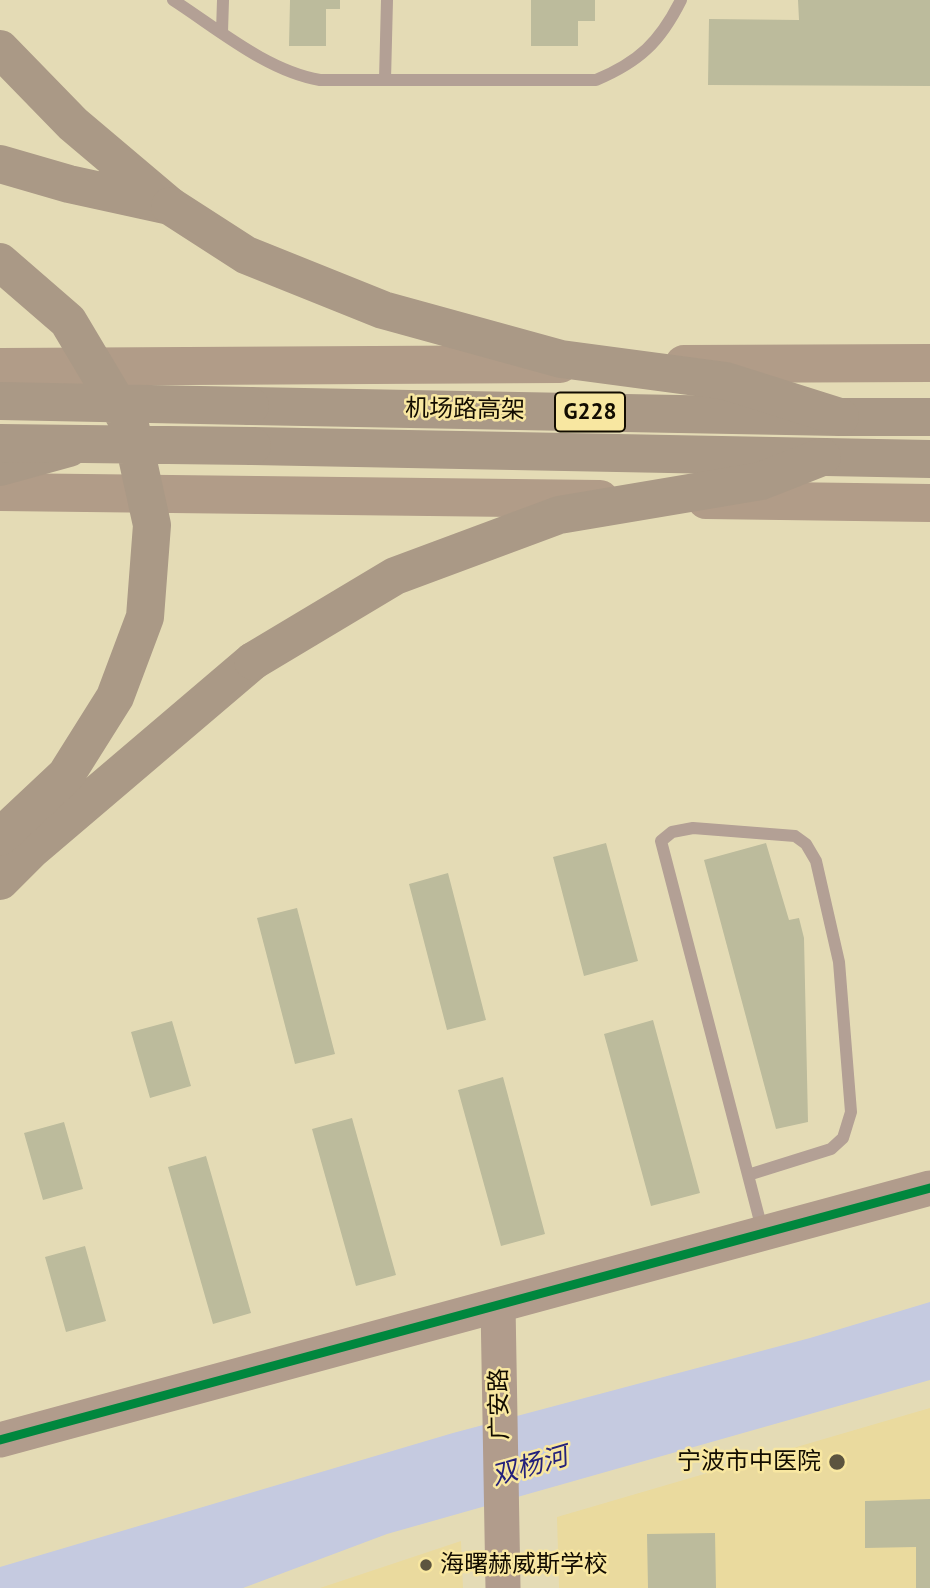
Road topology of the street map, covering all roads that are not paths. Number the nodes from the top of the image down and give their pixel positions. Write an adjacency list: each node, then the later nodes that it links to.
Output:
1 (173, 0): 5 (lane)
2 (223, 0): 5 (lane)
3 (387, 0): 7 (lane)
4 (681, 0): 7 (lane)
5 (222, 32): 7 (lane)
6 (0, 49): 9 (highway)
7 (385, 80)
8 (0, 164): 9 (highway)
9 (170, 206): 14 (highway, bridge)
10 (0, 262): 23 (highway, bridge)
11 (930, 363): 12 (main road)
12 (0, 367)
13 (0, 401): 14 (highway, 机场路高架 / G228, bridge)
14 (840, 417): 15 (highway, 机场路高架 / G228)
15 (930, 417)
16 (0, 443): 17 (highway, 机场路高架 / G228, bridge)
17 (79, 444): 18 (highway, 机场路高架 / G228, bridge); 20 (highway, bridge)
18 (822, 457): 19 (highway, 机场路高架 / G228); 24 (highway, bridge)
19 (930, 459)
20 (0, 467)
21 (0, 492): 22 (main road)
22 (930, 503)
23 (0, 837)
24 (0, 881)
25 (748, 1175): 25 (lane); 27 (lane)
26 (930, 1188): 27 (street)
27 (763, 1233): 28 (street)
28 (498, 1305): 29 (street); 30 (street, 广安路)
29 (0, 1440)
30 (503, 1588)

